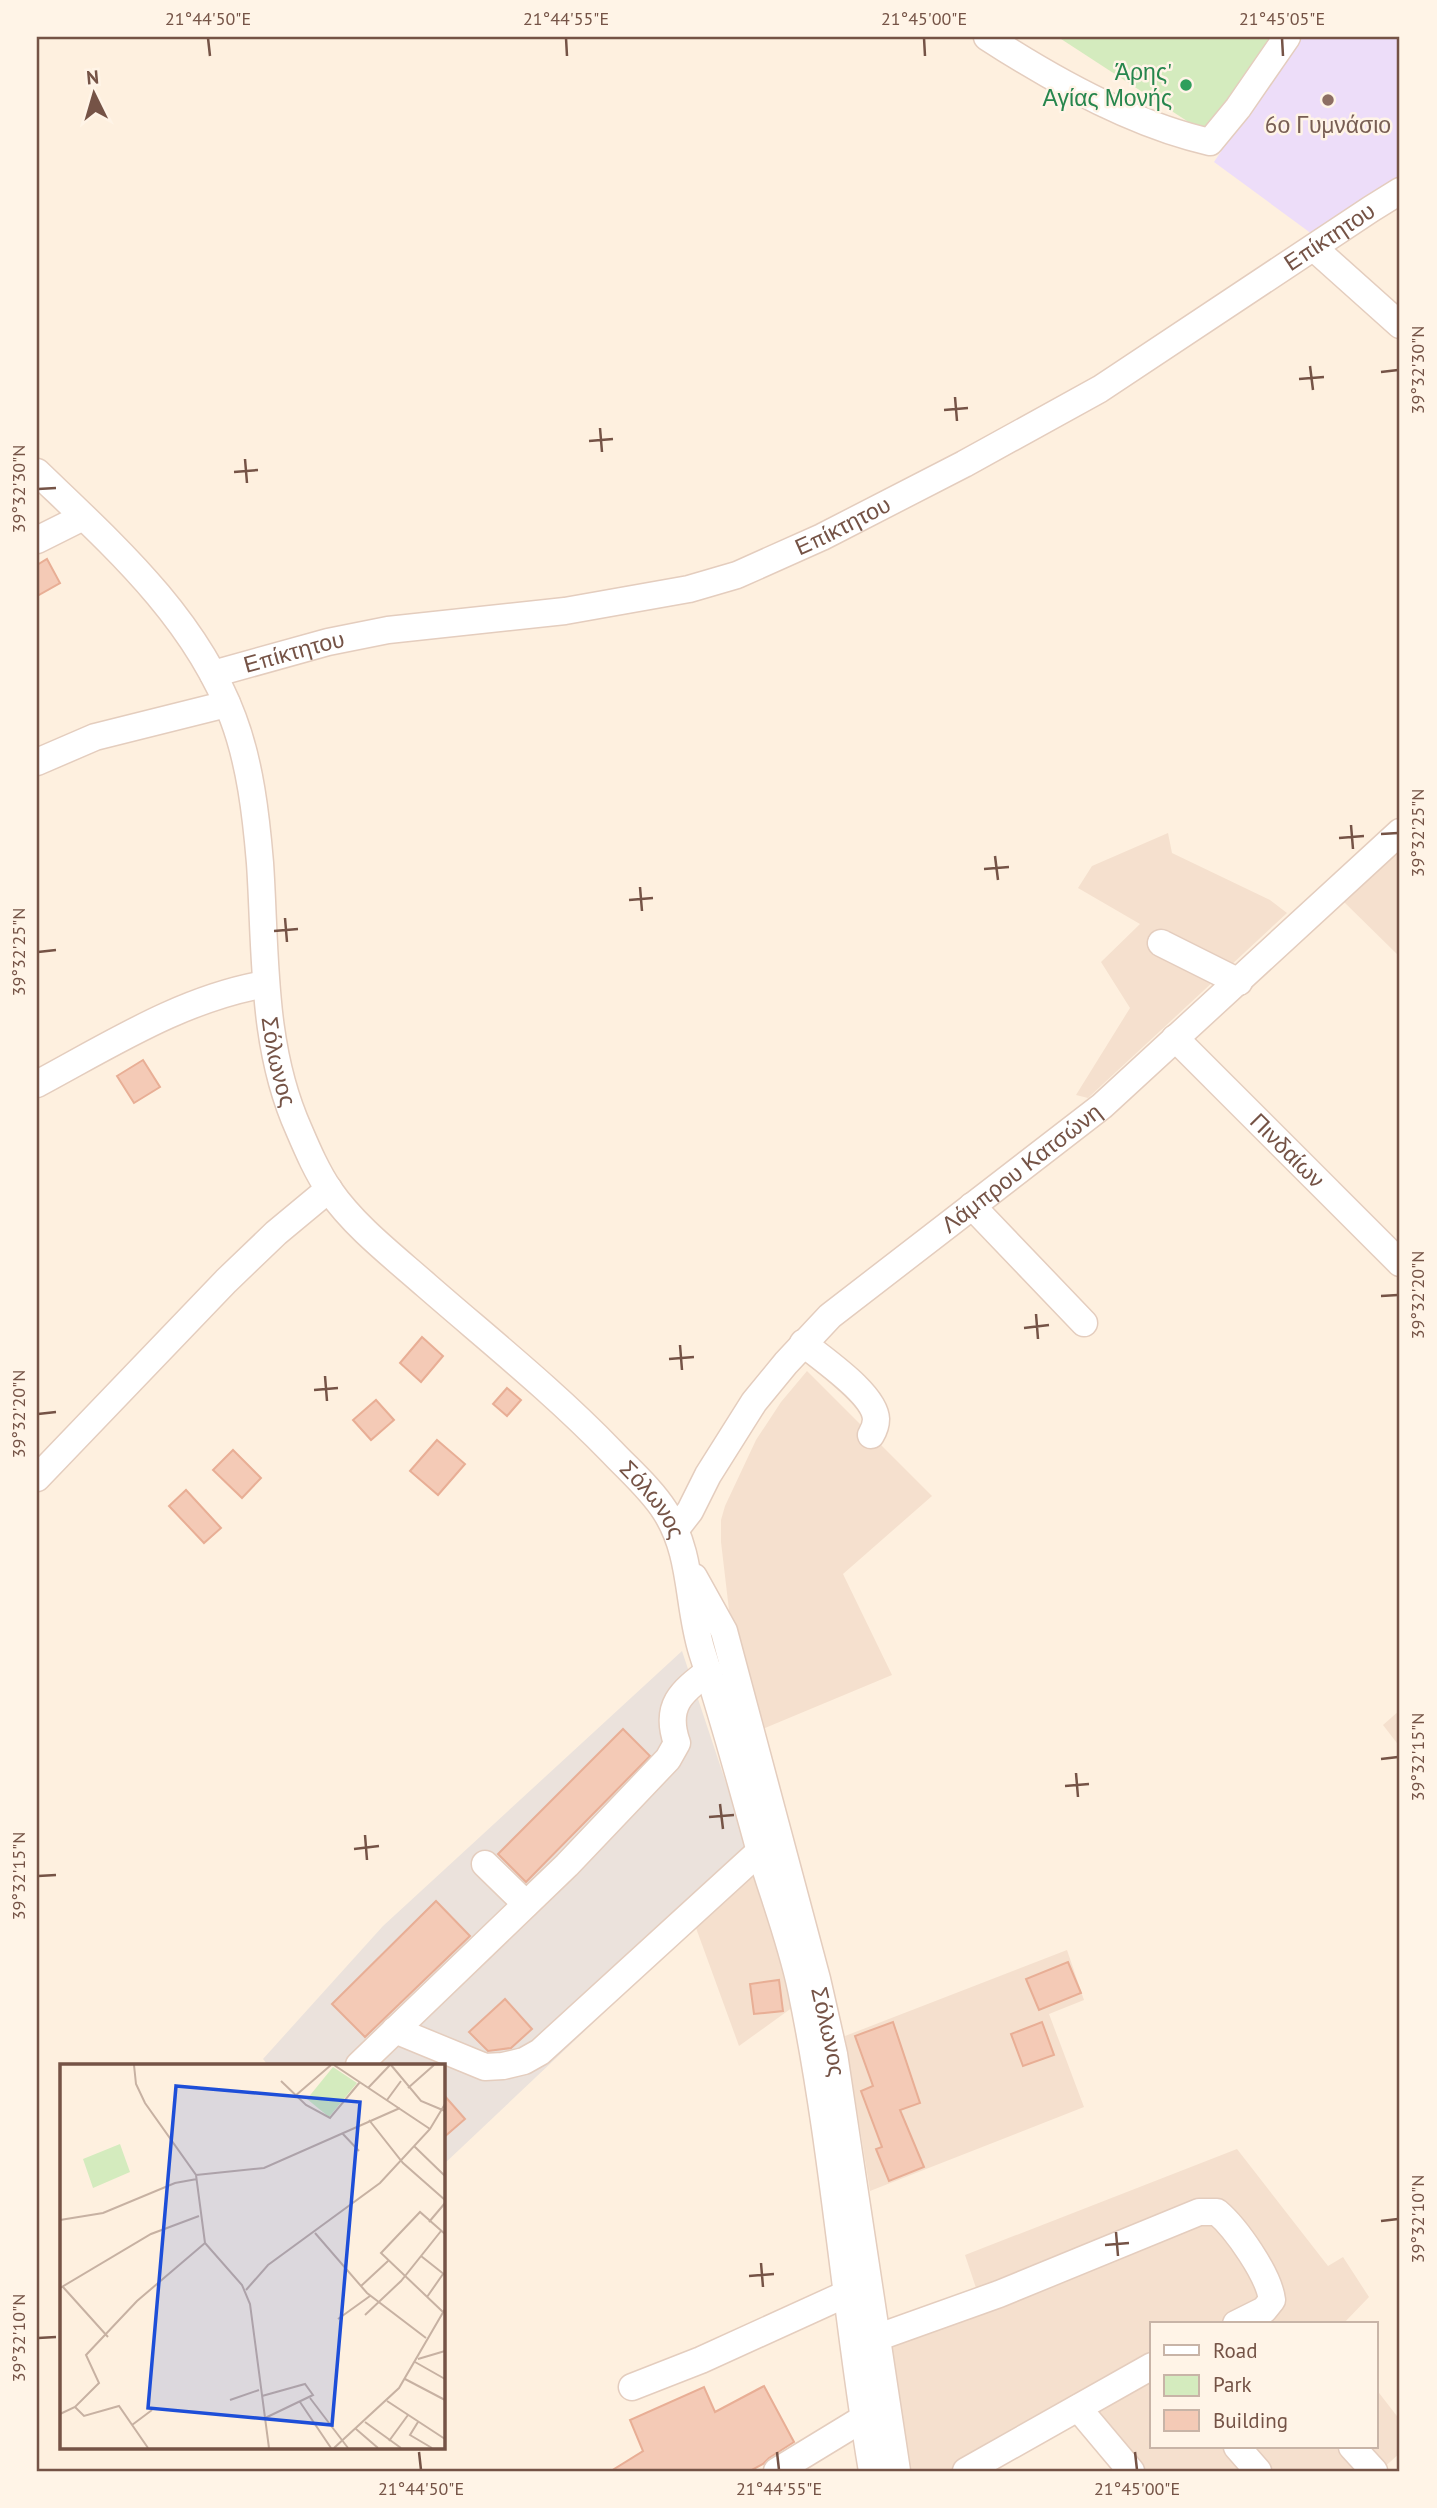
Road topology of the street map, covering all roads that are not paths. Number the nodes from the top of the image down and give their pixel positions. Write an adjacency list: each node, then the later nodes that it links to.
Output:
1 (988, 37): 2 (street)
2 (1287, 37)
3 (1400, 191): 4 (street, Επίκτητου)
4 (1314, 247): 5 (street); 9 (street, Επίκτητου)
5 (1400, 325)
6 (37, 472): 7 (street, Σόλωνος)
7 (83, 517): 8 (street); 9 (street, Σόλωνος)
8 (37, 540)
9 (213, 674): 10 (street, Σόλωνος)
10 (227, 704): 11 (street); 15 (street, Σόλωνος)
11 (37, 762)
12 (1400, 832): 14 (street, Λάμπρου Κατσώνη)
13 (1161, 943): 14 (street)
14 (1239, 982): 16 (street, Λάμπρου Κατσώνη)
15 (266, 984): 17 (street); 18 (street, Σόλωνος)
16 (1175, 1038): 19 (street, Λάμπρου Κατσώνη); 20 (street, Πινδαίων)
17 (37, 1084)
18 (328, 1189): 24 (street); 25 (street, Σόλωνος)
19 (972, 1206): 21 (street); 22 (street, Λάμπρου Κατσώνη)
20 (1400, 1263)
21 (1084, 1323)
22 (803, 1343): 23 (street); 25 (street, Λάμπρου Κατσώνη)
23 (871, 1436)
24 (37, 1478)
25 (676, 1530): 26 (street, Σόλωνος)
26 (688, 1566): 27 (street, Σόλωνος); 35 (street, Σόλωνος)
27 (709, 1671): 28 (street, Σόλωνος); 30 (street)
28 (760, 1851): 31 (street); 33 (street, Σόλωνος)
29 (485, 1864): 30 (street)
30 (526, 1904): 31 (street)
31 (395, 2030): 32 (street)
32 (360, 2064)
33 (846, 2294): 37 (street); 39 (street, Σόλωνος)
34 (1248, 2322): 35 (street)
35 (876, 2338): 44 (street, Σόλωνος)
36 (1150, 2367): 38 (street)
37 (632, 2387)
38 (1078, 2408): 45 (street); 46 (street)
39 (864, 2418): 42 (street); 43 (street, Σόλωνος)
40 (1238, 2448): 47 (street)
41 (1353, 2448): 48 (street)
42 (777, 2471)
43 (872, 2471)
44 (897, 2471)
45 (966, 2471)
46 (1131, 2471)
47 (1258, 2471)
48 (1374, 2471)

